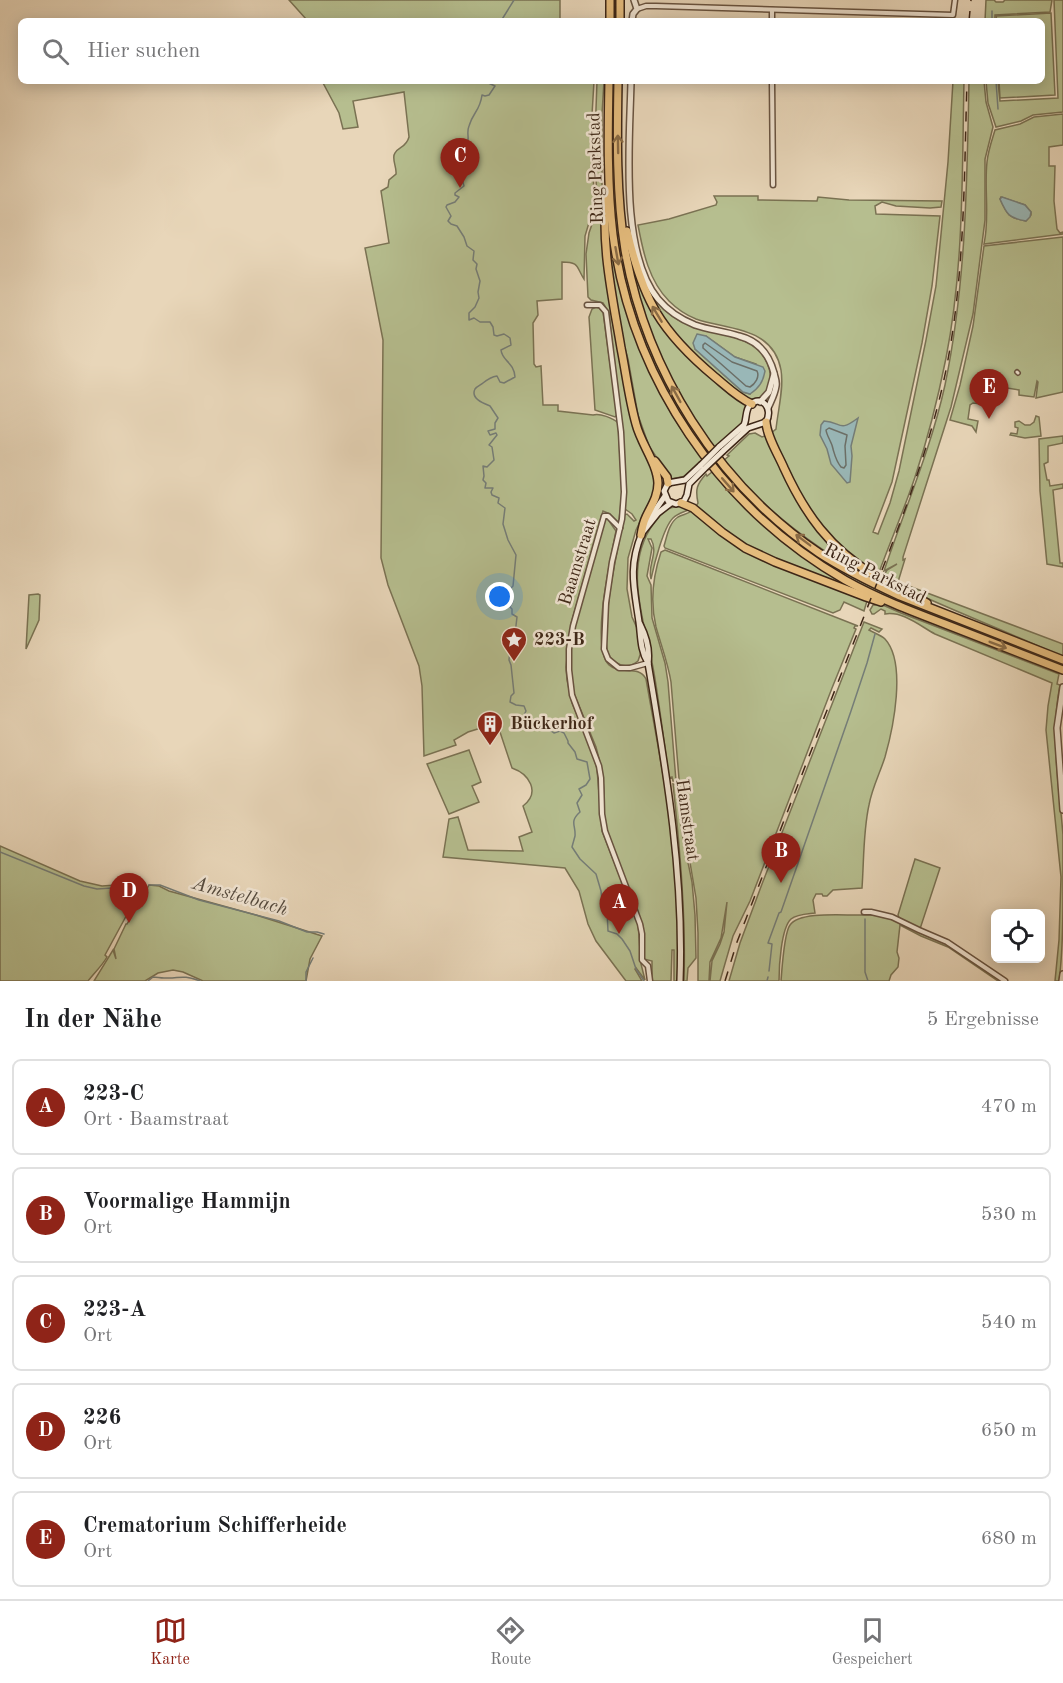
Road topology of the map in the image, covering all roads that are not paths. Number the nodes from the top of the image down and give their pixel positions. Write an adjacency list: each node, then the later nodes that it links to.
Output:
1 (610, 0): 7 (highway)
2 (620, 0): 8 (highway)
3 (634, 0): 5 (main road)
4 (955, 0): 6 (street)
5 (637, 9): 6 (street); 9 (main road)
6 (772, 10): 10 (street)
7 (610, 18)
8 (620, 18)
9 (632, 18)
10 (772, 18)
11 (609, 84): 15 (highway, Ring Parkstad)
12 (618, 84): 17 (highway, Ring Parkstad, one-way to 12)
13 (631, 84): 19 (main road)
14 (772, 84): 16 (street)
15 (609, 177): 25 (highway); 33 (highway, Ring Parkstad, one-way to 33)
16 (773, 185)
17 (620, 202): 21 (highway, one-way to 17); 34 (highway, Ring Parkstad, one-way to 17)
18 (587, 305): 31 (street, Baamstraat)
19 (774, 374): 20 (main road); 22 (main road)
20 (760, 402): 21 (main road); 22 (main road)
21 (752, 404): 24 (main road)
22 (768, 408): 23 (main road)
23 (766, 422): 24 (main road); 34 (highway)
24 (721, 449): 26 (main road, bridge)
25 (645, 450): 27 (highway); 32 (highway)
26 (703, 466): 27 (main road); 30 (main road)
27 (668, 483): 28 (main road, Hamstraat)
28 (665, 496): 29 (main road); 32 (main road, Hamstraat)
29 (671, 503): 30 (main road); 32 (main road, Hamstraat)
30 (681, 503): 33 (highway)
31 (620, 528): 36 (street, Baamstraat); 42 (street, Baamstraat)
32 (641, 535): 36 (main road, Hamstraat)
33 (907, 609): 37 (highway, Ring Parkstad, one-way to 37)
34 (948, 614): 35 (highway, Ring Parkstad)
35 (1063, 660)
36 (648, 663): 43 (main road, Hamstraat)
37 (1063, 670)
38 (1063, 687): 39 (main road)
39 (1063, 810)
40 (864, 912): 44 (street)
41 (1063, 974): 45 (main road)
42 (650, 981)
43 (680, 981)
44 (1005, 981)
45 (1062, 981)

